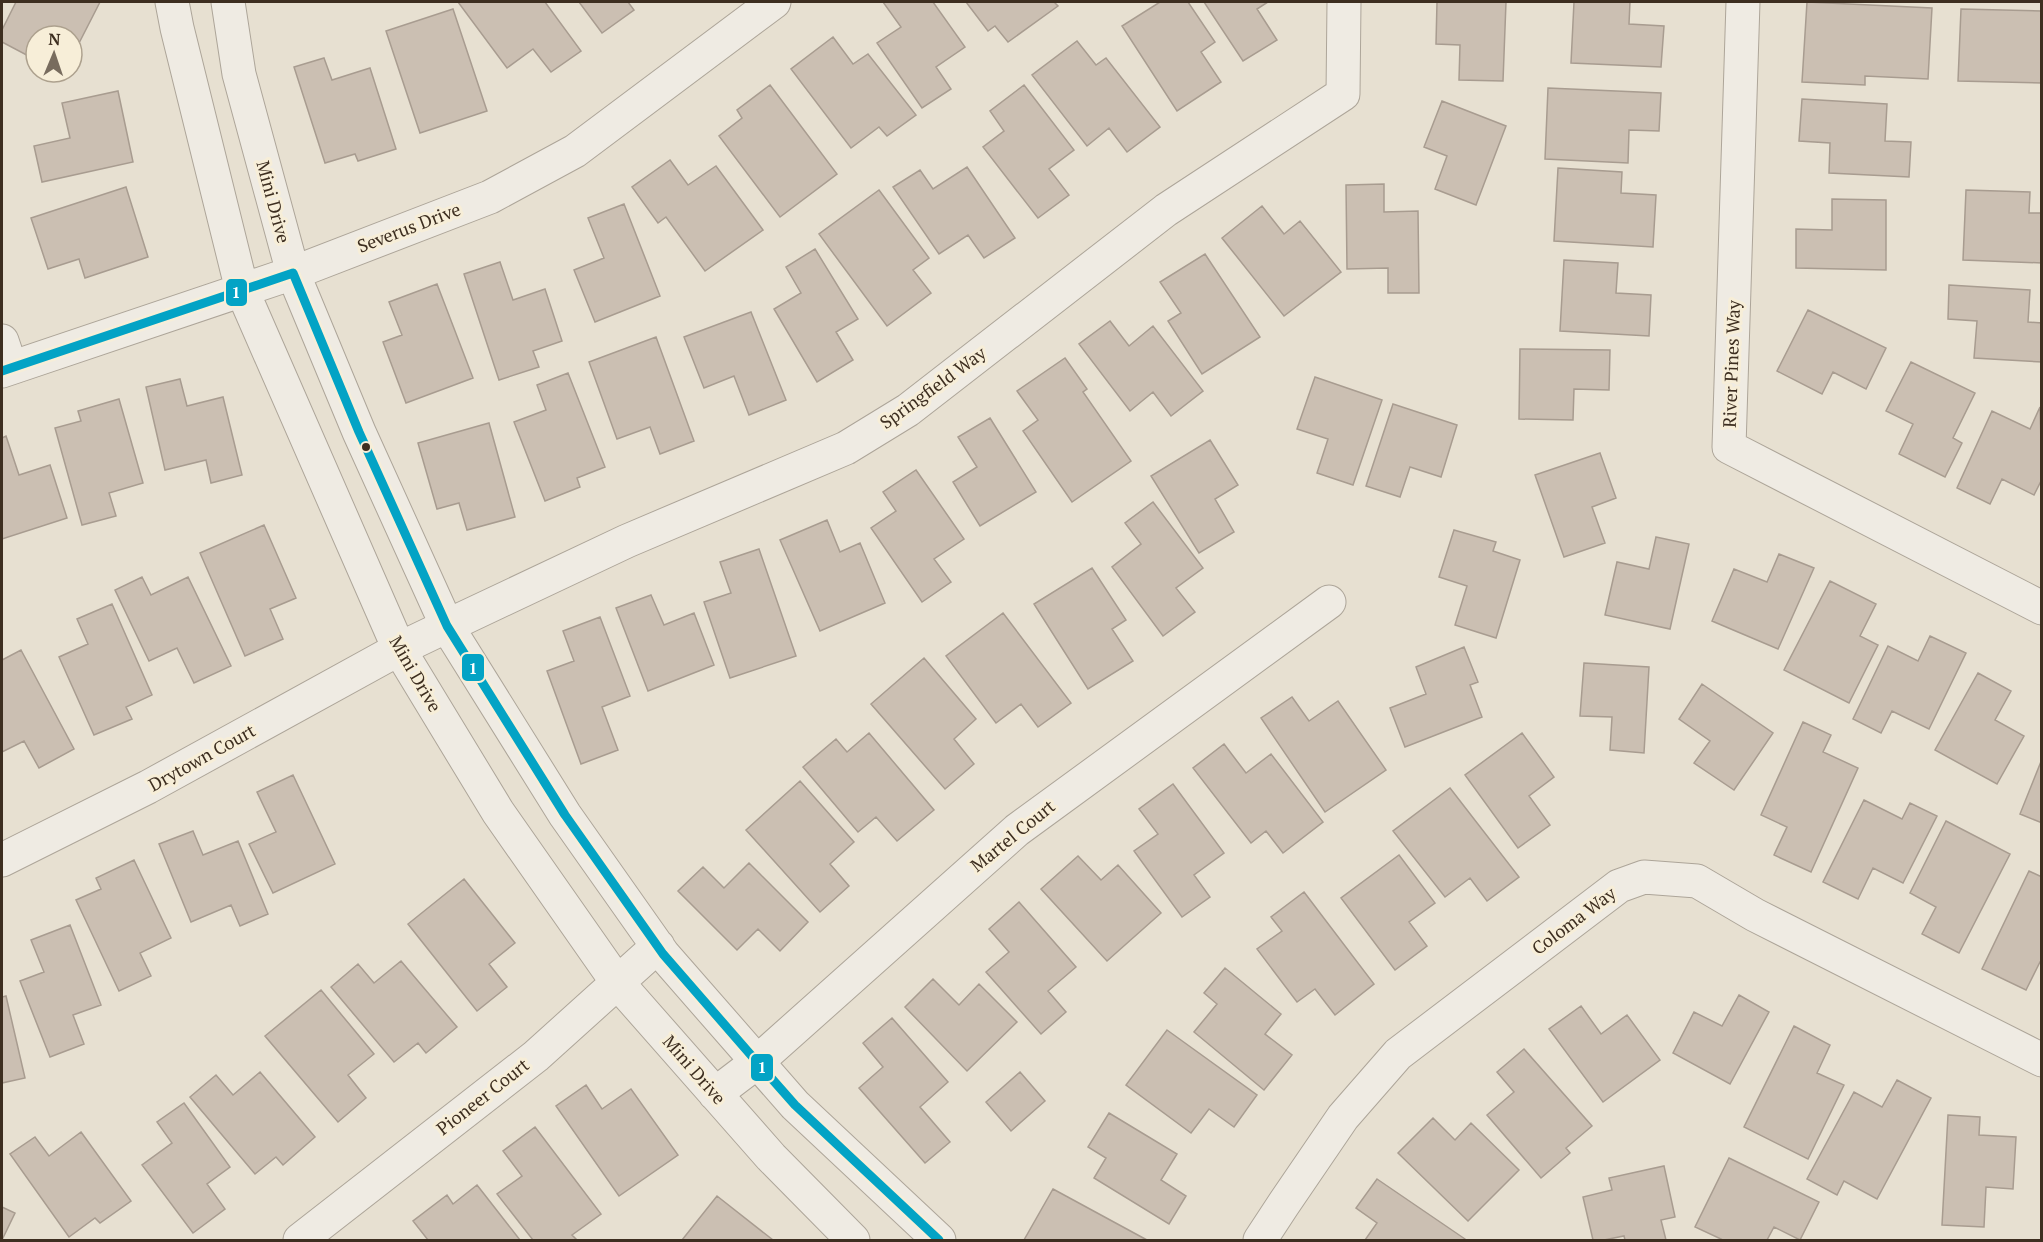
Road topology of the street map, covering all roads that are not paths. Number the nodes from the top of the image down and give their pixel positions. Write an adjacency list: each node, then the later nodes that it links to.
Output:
1 (172, 2): 7 (street, Mini Drive)
2 (228, 2): 6 (street, Mini Drive)
3 (774, 2): 6 (street, Severus Drive)
4 (1344, 2): 11 (street, Springfield Way)
5 (1743, 2): 10 (street, River Pines Way)
6 (292, 273): 7 (street, Severus Drive); 11 (street, Mini Drive)
7 (242, 290): 8 (street, Severus Drive); 12 (street, Mini Drive)
8 (5, 360)
9 (1329, 602): 17 (street, Martel Court)
10 (2042, 608)
11 (447, 626): 12 (street, Springfield Way); 14 (street, Mini Drive)
12 (399, 650): 13 (street, Drytown Court); 15 (street, Mini Drive)
13 (2, 860)
14 (658, 946): 15 (street, Pioneer Court); 17 (street, Mini Drive)
15 (617, 982): 18 (street, Mini Drive); 20 (street, Pioneer Court)
16 (2042, 1060): 22 (street, Coloma Way)
17 (757, 1062): 18 (street, Martel Court); 19 (street, Mini Drive)
18 (715, 1094): 21 (street, Mini Drive)
19 (933, 1239)
20 (300, 1240)
21 (853, 1240)
22 (1260, 1240)

